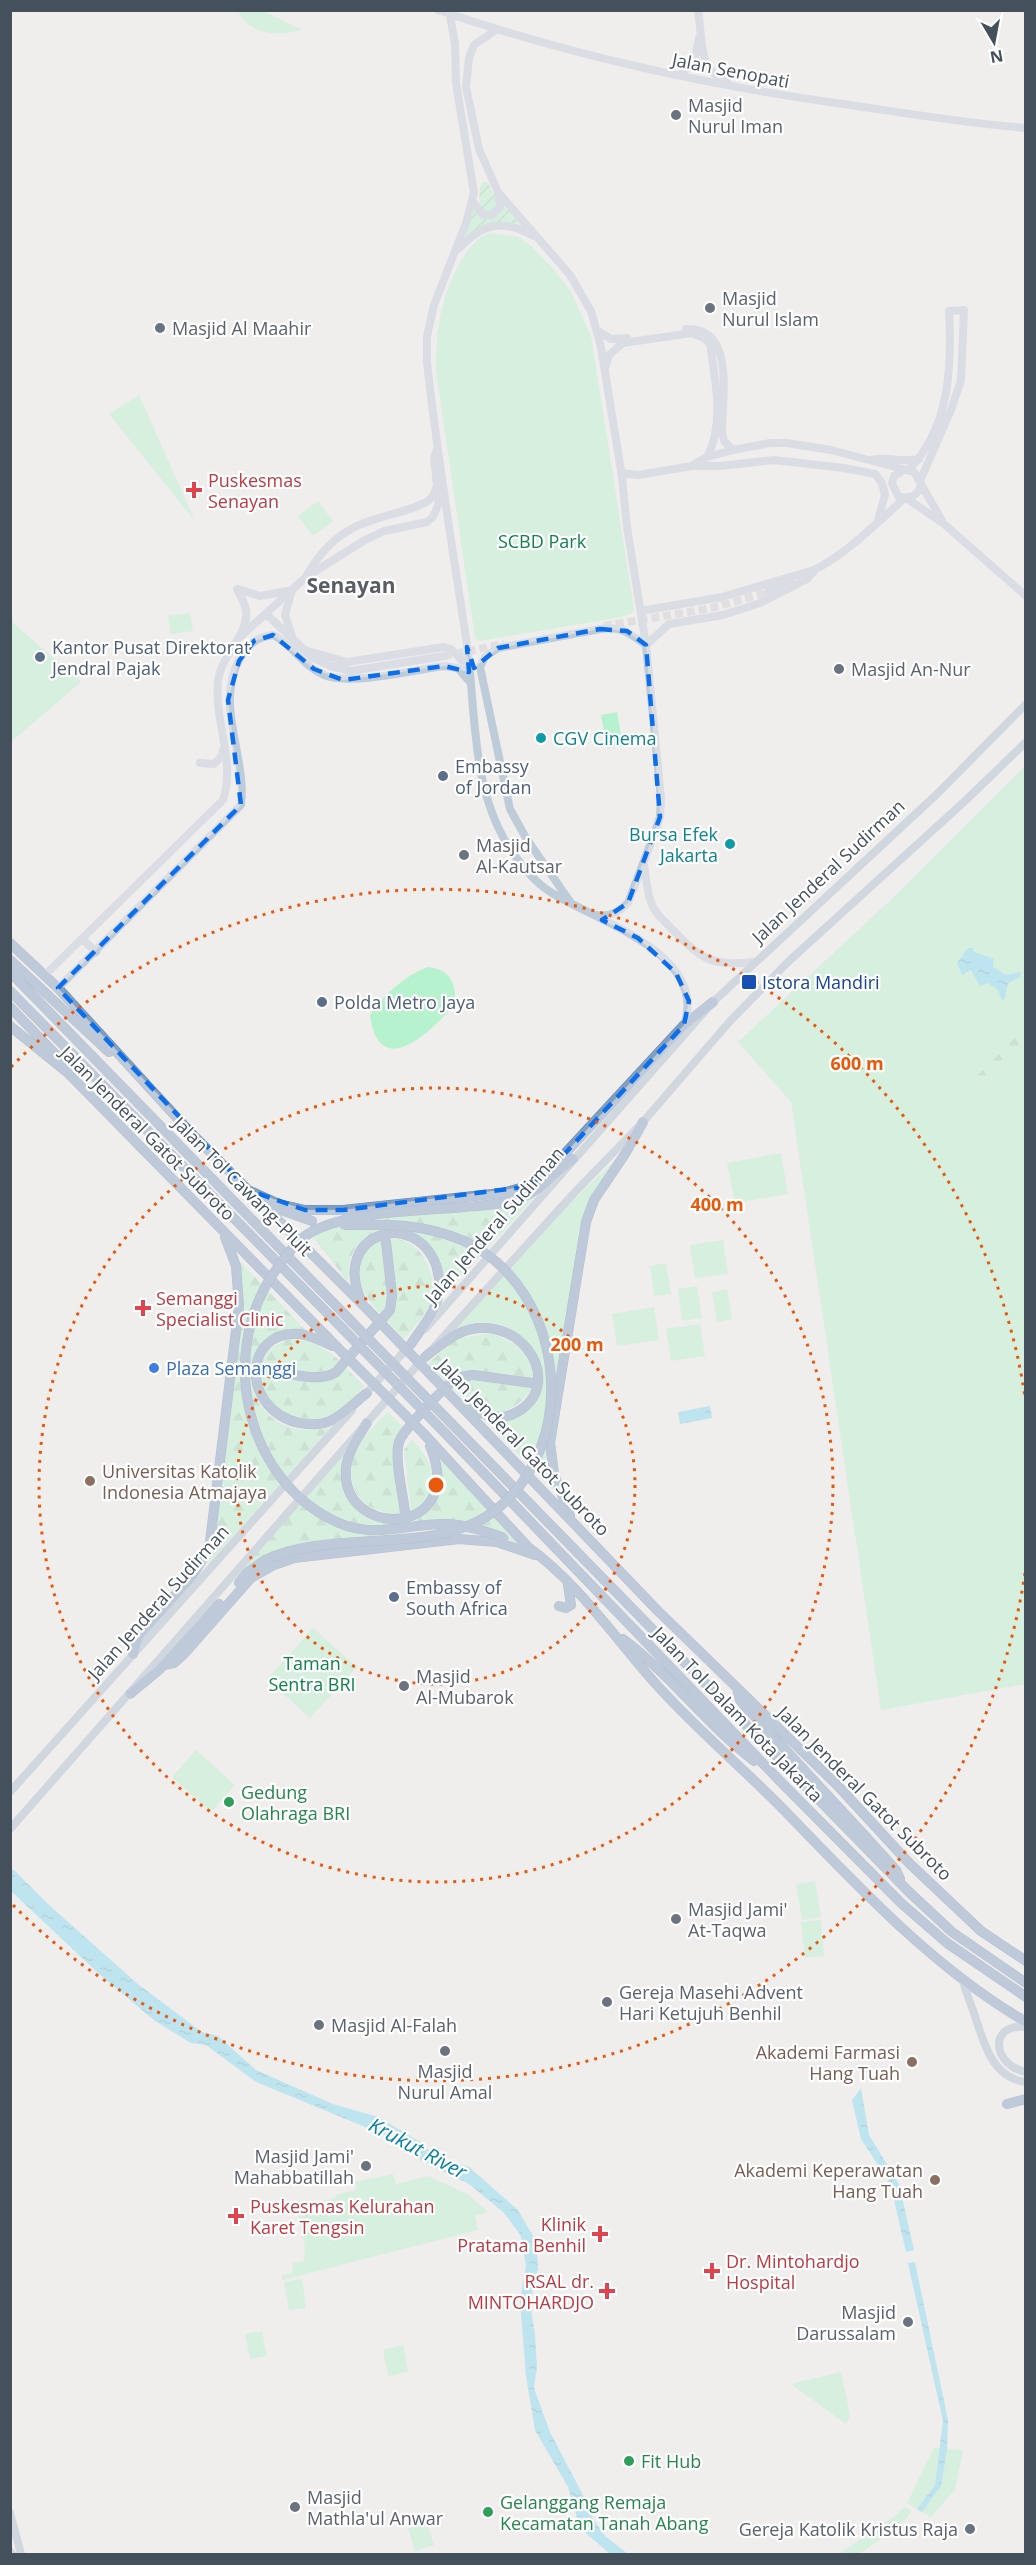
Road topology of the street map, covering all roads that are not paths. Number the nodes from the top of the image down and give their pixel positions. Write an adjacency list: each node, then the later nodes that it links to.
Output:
1 (438, 10): 3 (main road, Jalan Senopati)
2 (698, 10): 4 (main road)
3 (450, 15): 5 (main road, Jalan Senopati); 10 (main road)
4 (701, 27): 6 (main road); 7 (main road)
5 (496, 30): 6 (main road, Jalan Senopati); 9 (main road)
6 (679, 76): 7 (main road, Jalan Senopati)
7 (742, 88): 8 (main road, Jalan Senopati)
8 (1026, 128)
9 (492, 182): 10 (main road); 11 (main road)
10 (475, 185): 12 (main road)
11 (498, 192): 12 (main road); 13 (main road)
12 (473, 202): 14 (main road)
13 (538, 238): 14 (main road); 15 (main road)
14 (454, 252): 19 (main road)
15 (598, 331): 18 (main road); 20 (main road)
16 (950, 355): 17 (main road); 17 (main road); 22 (main road)
17 (963, 357): 27 (main road)
18 (605, 370): 21 (main road); 26 (main road)
19 (438, 447): 28 (main road); 42 (main road)
20 (733, 450): 21 (main road); 23 (main road)
21 (707, 457): 24 (main road)
22 (920, 458): 23 (main road); 25 (main road)
23 (866, 461): 25 (main road)
24 (692, 466): 26 (main road); 30 (main road)
25 (907, 469): 27 (main road); 29 (main road)
26 (621, 473): 37 (main road)
27 (921, 482): 29 (main road); 31 (main road)
28 (438, 484): 33 (main road); 33 (main road)
29 (905, 498): 30 (main road); 31 (main road)
30 (878, 520): 32 (main road)
31 (944, 524): 36 (main road)
32 (815, 570): 35 (main road); 37 (main road); 41 (main road)
33 (306, 577): 34 (main road)
34 (292, 589): 38 (main road); 39 (main road); 40 (main road)
35 (768, 591)
36 (1026, 596)
37 (641, 611): 41 (main road)
38 (266, 614): 39 (main road); 40 (main road)
39 (294, 640): 43 (main road)
40 (236, 641): 51 (main road)
41 (646, 645): 49 (main road); 54 (main road)
42 (467, 647): 46 (main road); 49 (main road)
43 (304, 650): 46 (main road); 47 (main road)
44 (444, 656): 47 (main road)
45 (305, 661): 47 (main road); 48 (main road); 59 (main road)
46 (468, 668): 48 (main road)
47 (351, 671)
48 (472, 696): 55 (main road)
49 (486, 701): 55 (main road)
50 (1026, 704): 61 (main road, Jalan Jenderal Sudirman)
51 (223, 741): 53 (main road); 57 (main road)
52 (1026, 742): 72 (main road, Jalan Jenderal Sudirman)
53 (200, 763)
54 (644, 863): 56 (main road); 61 (main road)
55 (572, 904): 56 (main road)
56 (589, 914): 68 (main road)
57 (82, 939): 59 (main road); 63 (main road)
58 (10, 943): 63 (highway, Jalan Jenderal Gatot Subroto)
59 (96, 951): 64 (main road)
60 (10, 960): 70 (highway)
61 (753, 962): 66 (main road, Jalan Jenderal Sudirman)
62 (10, 972): 93 (highway, Jalan Tol Cawang–Pluit, bridge)
63 (45, 975): 64 (highway, Jalan Jenderal Gatot Subroto)
64 (58, 988): 70 (highway, Jalan Jenderal Gatot Subroto)
65 (10, 991): 94 (highway, Jalan Tol Cawang–Pluit, bridge)
66 (713, 1002): 68 (highway); 73 (main road, Jalan Jenderal Sudirman)
67 (10, 1007): 79 (highway)
68 (684, 1025): 71 (highway)
69 (10, 1026): 79 (highway, Jalan Jenderal Gatot Subroto)
70 (121, 1059): 77 (highway, Jalan Jenderal Gatot Subroto)
71 (603, 1115): 73 (main road); 74 (highway)
72 (643, 1122): 85 (main road, Jalan Jenderal Sudirman); 89 (highway)
73 (596, 1133): 75 (main road, Jalan Jenderal Sudirman)
74 (567, 1151): 76 (highway); 77 (highway)
75 (573, 1159): 76 (highway); 83 (main road, Jalan Jenderal Sudirman)
76 (559, 1169): 98 (highway, bridge)
77 (248, 1190): 78 (highway, Jalan Jenderal Gatot Subroto)
78 (260, 1202): 82 (highway, Jalan Jenderal Gatot Subroto); 104 (highway, bridge)
79 (212, 1219): 80 (highway, Jalan Jenderal Gatot Subroto)
80 (220, 1227): 84 (highway, Jalan Jenderal Gatot Subroto); 103 (highway)
81 (386, 1242): 86 (highway)
82 (366, 1308): 83 (highway); 91 (highway, Jalan Jenderal Gatot Subroto, bridge)
83 (411, 1344): 90 (main road, Jalan Jenderal Sudirman)
84 (340, 1350): 90 (highway); 95 (highway, Jalan Jenderal Gatot Subroto, bridge)
85 (425, 1357): 91 (highway); 92 (main road, Jalan Jenderal Sudirman)
86 (265, 1369)
87 (532, 1383): 96 (highway)
88 (547, 1385): 89 (highway)
89 (560, 1386): 97 (highway)
90 (367, 1393): 103 (main road, Jalan Jenderal Sudirman)
91 (462, 1407): 97 (highway, Jalan Jenderal Gatot Subroto)
92 (368, 1423): 95 (highway); 106 (main road, Jalan Jenderal Sudirman)
93 (452, 1424): 110 (highway, Jalan Tol Dalam Kota Jakarta)
94 (445, 1433): 107 (highway, Jalan Tol Dalam Kota Jakarta)
95 (425, 1436): 98 (highway, Jalan Jenderal Gatot Subroto)
96 (405, 1512)
97 (573, 1521): 105 (highway, Jalan Jenderal Gatot Subroto)
98 (528, 1547): 99 (highway, Jalan Jenderal Gatot Subroto)
99 (545, 1559): 100 (highway, Jalan Jenderal Gatot Subroto); 104 (highway)
100 (568, 1583): 101 (highway); 102 (highway, Jalan Jenderal Gatot Subroto)
101 (559, 1606)
102 (611, 1630): 107 (highway); 112 (highway, Jalan Jenderal Gatot Subroto)
103 (134, 1654): 108 (main road, Jalan Jenderal Sudirman)
104 (164, 1665): 106 (highway)
105 (737, 1688): 110 (highway); 111 (highway, Jalan Jenderal Gatot Subroto)
106 (130, 1694): 109 (main road, Jalan Jenderal Sudirman)
107 (777, 1778): 114 (highway, Jalan Tol Dalam Kota Jakarta)
108 (10, 1792)
109 (10, 1829)
110 (906, 1889): 113 (highway, Jalan Tol Dalam Kota Jakarta)
111 (1026, 1961)
112 (963, 1981): 115 (highway, Jalan Jenderal Gatot Subroto); 118 (main road)
113 (1026, 1983)
114 (1026, 1997)
115 (1026, 2022)
116 (1026, 2027): 117 (main road)
117 (1026, 2072)
118 (1026, 2082)
119 (1026, 2099): 120 (highway)
120 (1007, 2104)
121 (10, 2513): 122 (main road)
122 (21, 2554)

